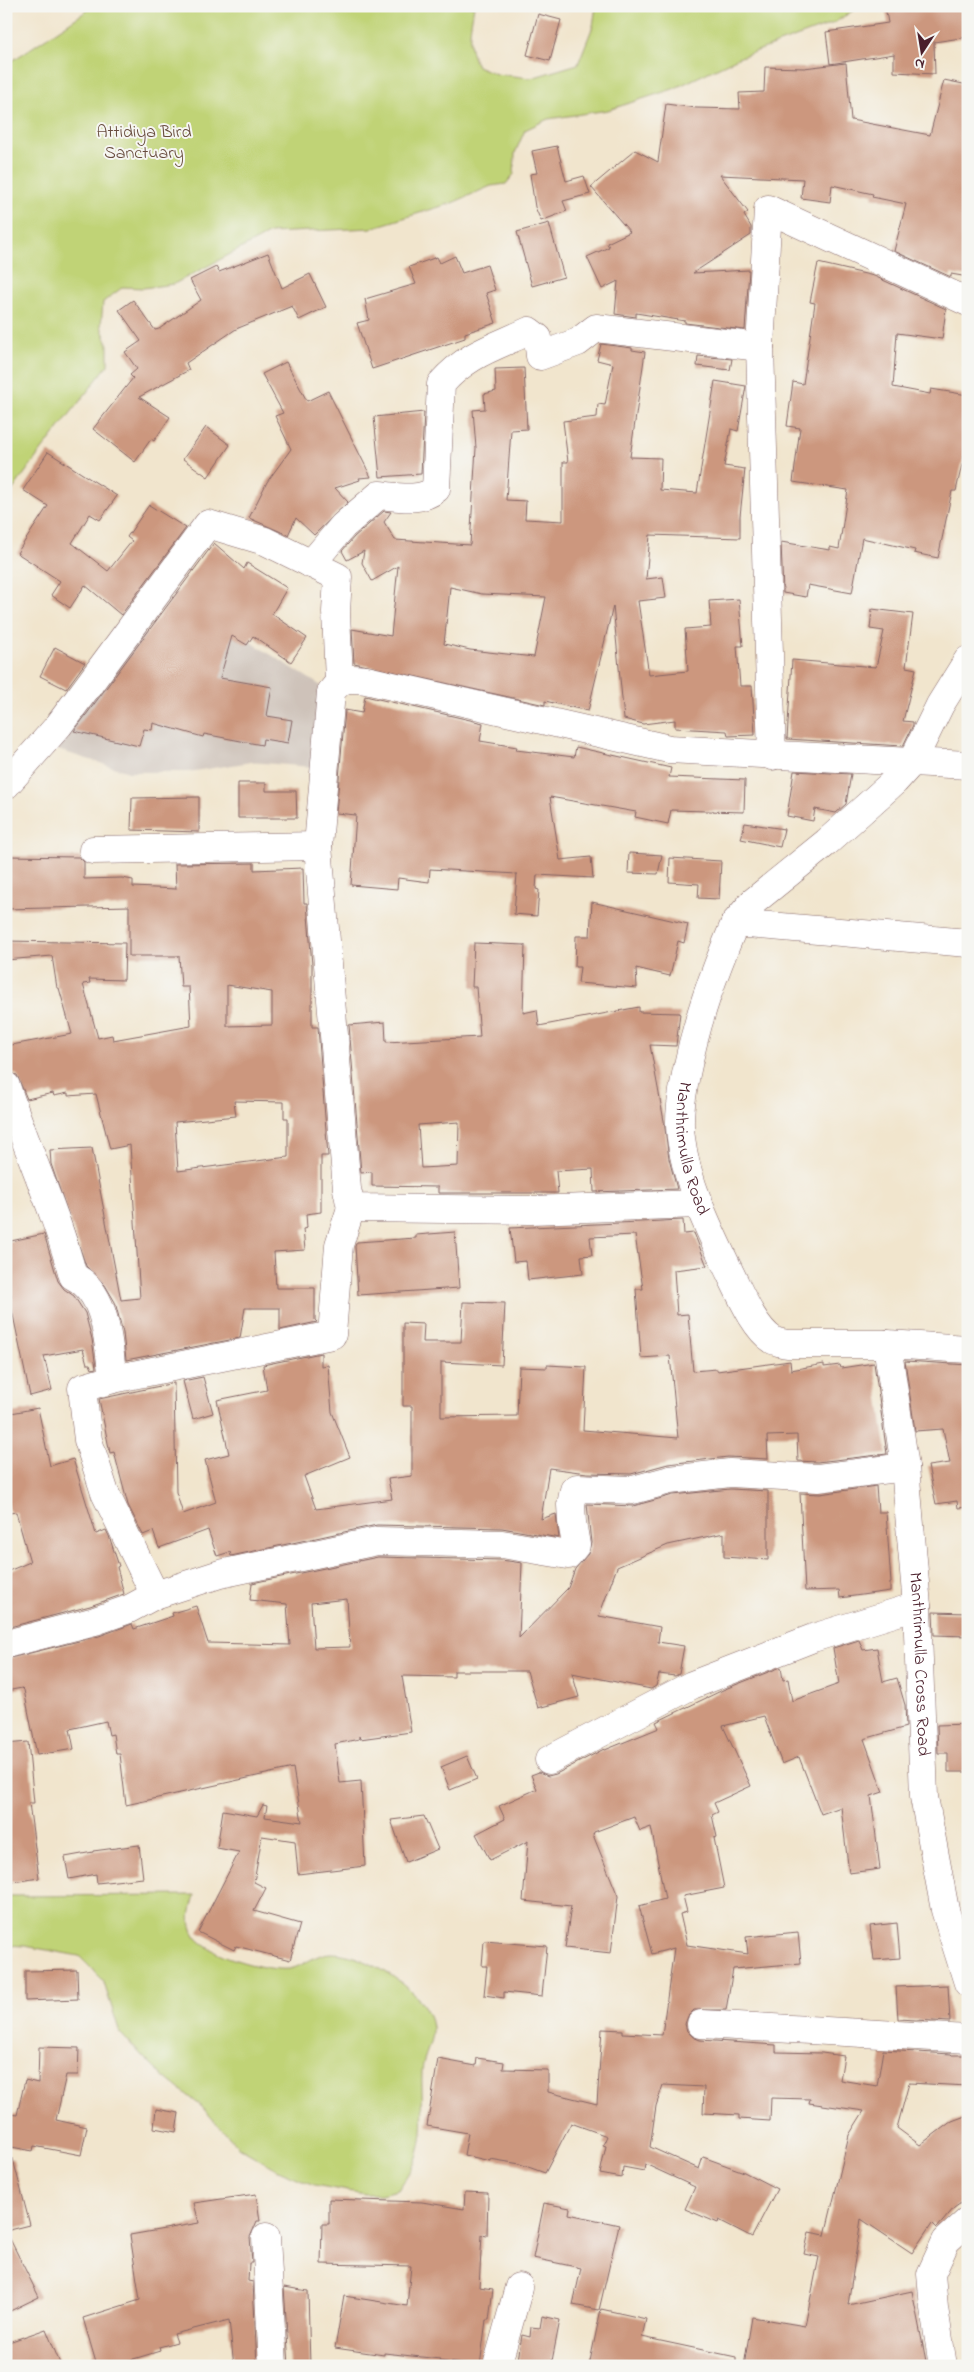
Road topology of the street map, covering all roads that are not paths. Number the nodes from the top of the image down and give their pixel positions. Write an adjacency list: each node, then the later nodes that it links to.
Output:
1 (968, 302): 2 (street)
2 (760, 347): 3 (street); 6 (street)
3 (311, 564): 5 (street); 9 (street)
4 (968, 660): 7 (street, Manthrimulla Road)
5 (339, 681): 6 (street); 10 (street)
6 (772, 756): 7 (street)
7 (912, 762): 8 (street); 12 (street, Manthrimulla Road)
8 (968, 765)
9 (6, 785)
10 (318, 846): 11 (street); 16 (street)
11 (93, 850)
12 (735, 923): 13 (street); 15 (street, Manthrimulla Road)
13 (968, 943)
14 (6, 1086): 19 (street)
15 (699, 1204): 16 (street); 17 (street, Manthrimulla Road)
16 (351, 1208): 19 (street)
17 (887, 1344): 18 (street, Manthrimulla Road); 20 (street, Manthrimulla Cross Road)
18 (968, 1348)
19 (114, 1379): 21 (street)
20 (905, 1467): 21 (street); 22 (street, Manthrimulla Cross Road)
21 (155, 1595): 23 (street)
22 (917, 1606): 24 (street); 25 (street, Manthrimulla Cross Road)
23 (6, 1644)
24 (549, 1760)
25 (968, 1983)
26 (701, 2024): 27 (street)
27 (968, 2039)
28 (968, 2221): 33 (street)
29 (266, 2238): 31 (street)
30 (519, 2287): 32 (street)
31 (274, 2366)
32 (497, 2366)
33 (943, 2366)

